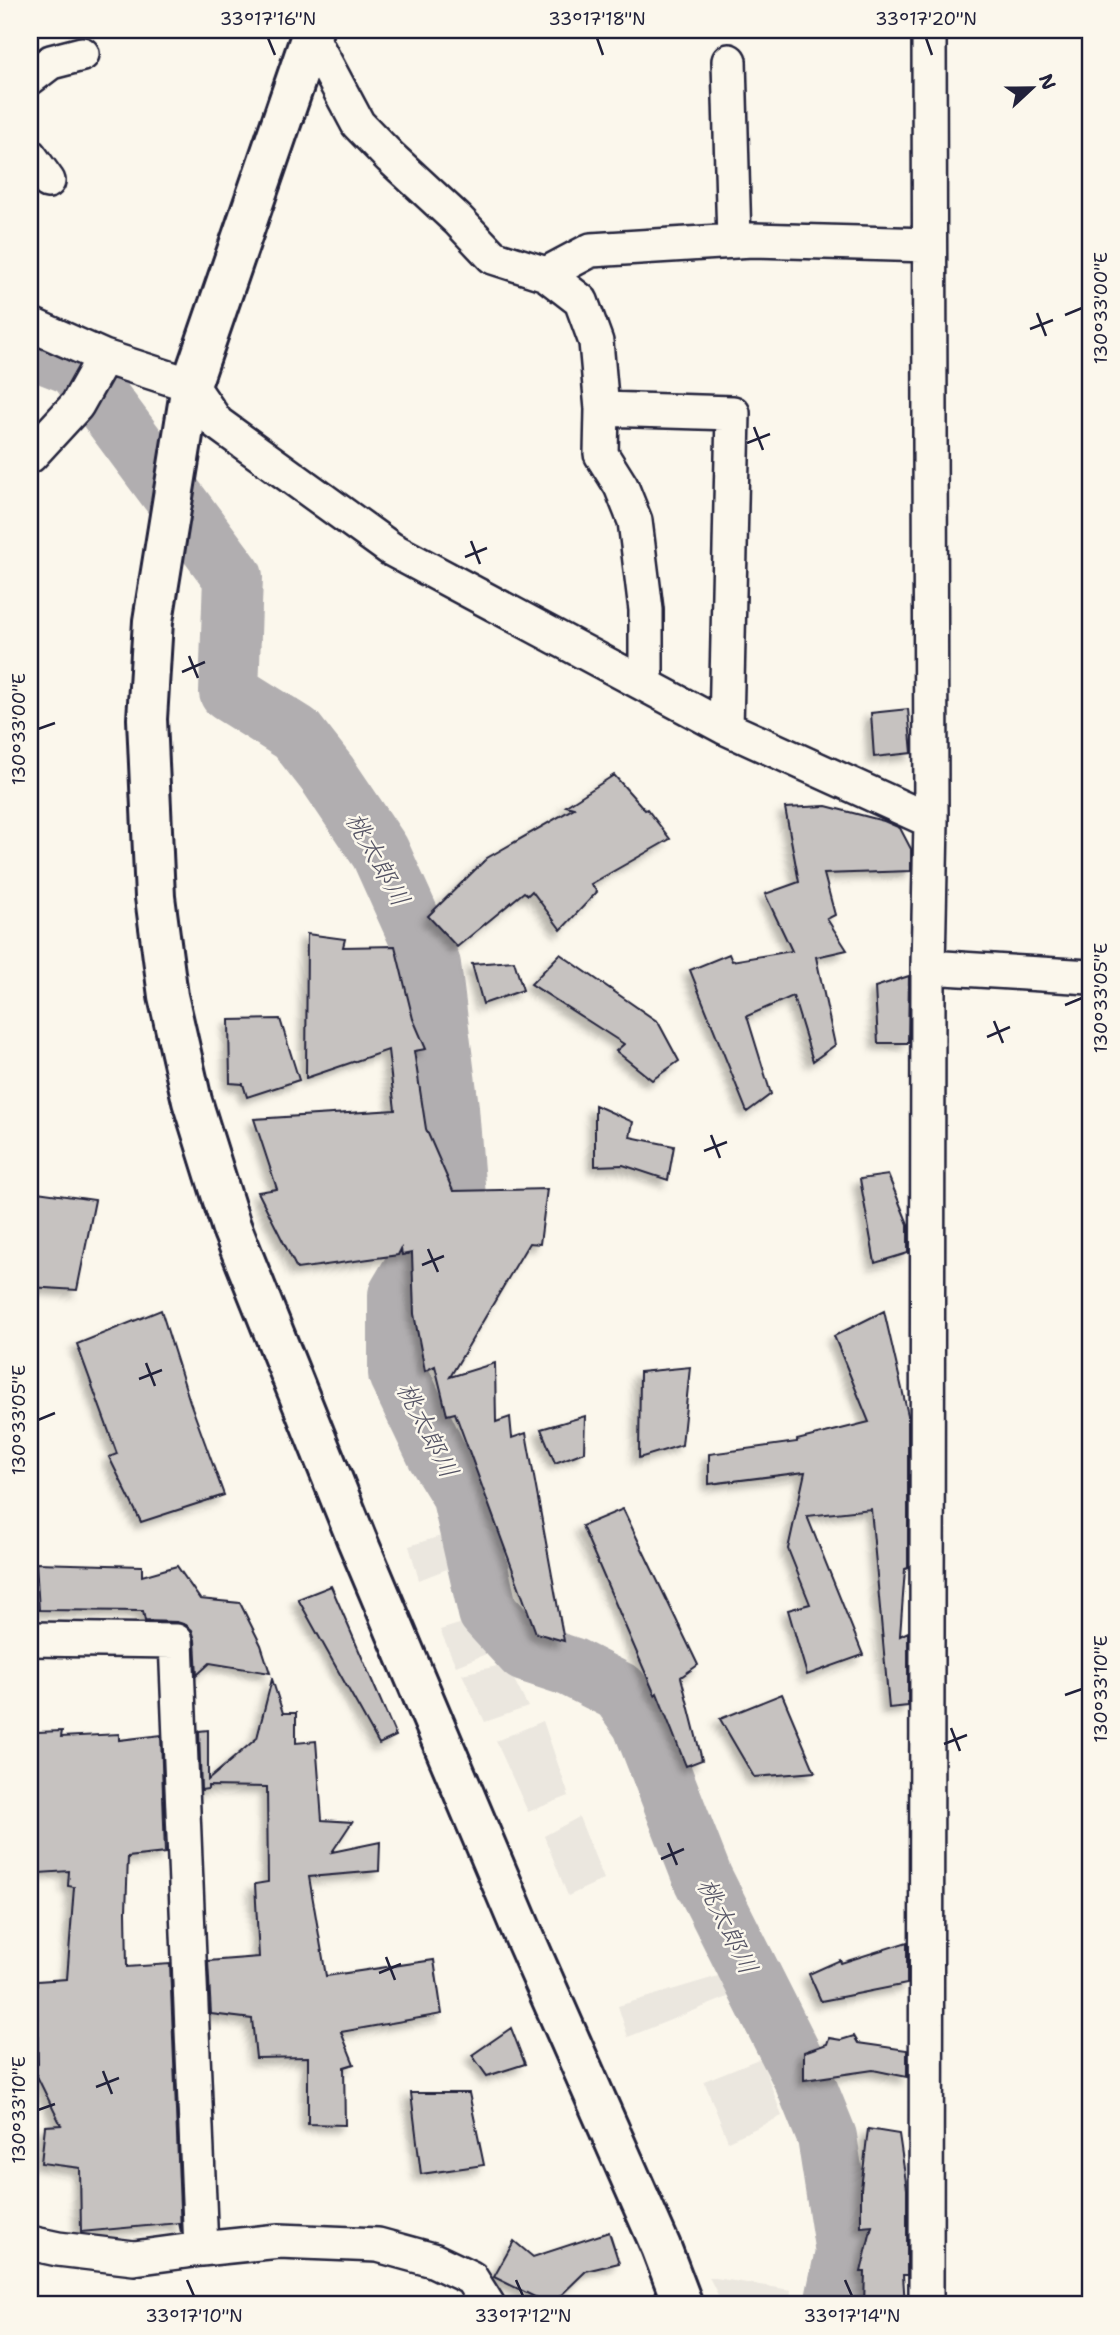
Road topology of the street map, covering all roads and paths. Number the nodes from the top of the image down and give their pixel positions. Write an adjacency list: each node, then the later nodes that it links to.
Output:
1 (929, 30): 7 (street)
2 (312, 33): 8 (street); 11 (street)
3 (82, 54): 5 (street)
4 (729, 61): 6 (street)
5 (30, 78)
6 (734, 242): 7 (street); 8 (street)
7 (929, 245): 16 (street)
8 (546, 274): 12 (street)
9 (30, 324): 10 (street)
10 (104, 357): 11 (street); 13 (street)
11 (191, 385): 14 (street); 23 (street)
12 (602, 409): 14 (street); 15 (street)
13 (30, 456)
14 (646, 685): 15 (street)
15 (726, 728): 16 (street)
16 (931, 821): 17 (street)
17 (928, 967): 18 (street); 24 (street)
18 (1090, 977)
19 (30, 1639): 21 (street)
20 (30, 2243): 21 (street)
21 (201, 2249): 22 (street)
22 (488, 2305)
23 (683, 2305)
24 (926, 2305)

